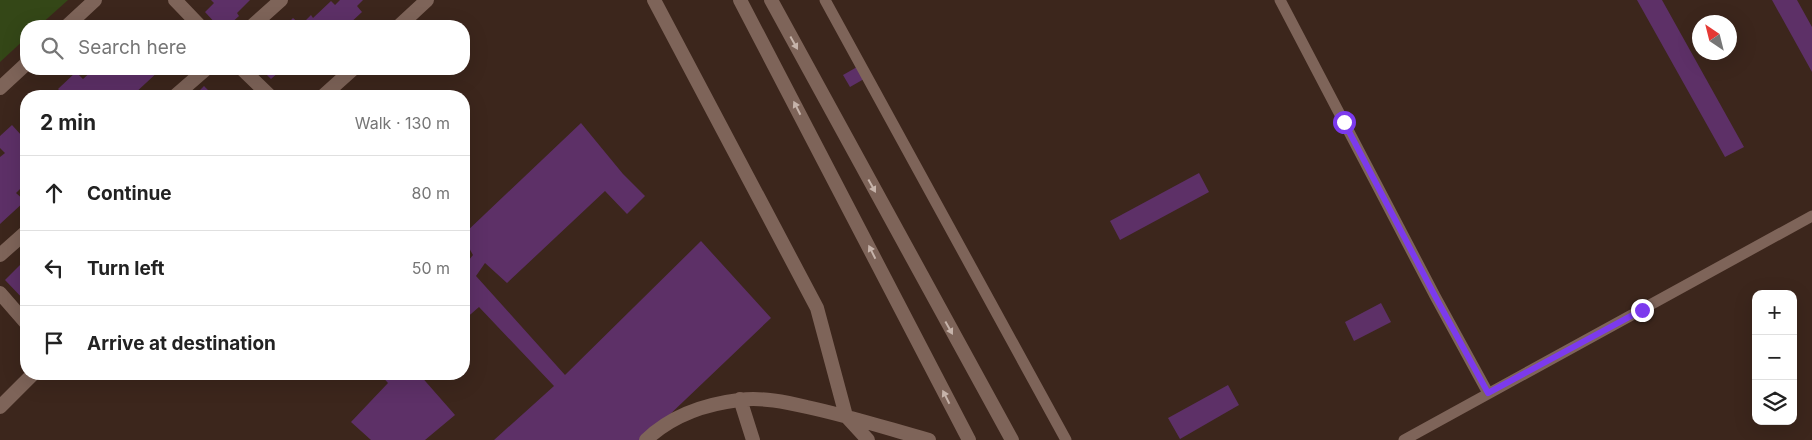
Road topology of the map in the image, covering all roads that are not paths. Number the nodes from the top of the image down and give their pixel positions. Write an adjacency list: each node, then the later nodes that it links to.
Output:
1 (95, 0): 10 (street)
2 (175, 0): 11 (street)
3 (281, 0): 12 (street)
4 (427, 0): 13 (street)
5 (654, 0): 31 (street)
6 (740, 0): 36 (street, one-way to 6)
7 (771, 0): 37 (street, one-way to 37)
8 (825, 0): 38 (lane)
9 (1280, 0): 28 (lane)
10 (73, 20)
11 (194, 20)
12 (259, 20)
13 (405, 20)
14 (20, 70): 18 (street)
15 (199, 75): 19 (street)
16 (248, 75): 20 (street)
17 (346, 75): 21 (street)
18 (0, 88)
19 (182, 90)
20 (264, 90)
21 (330, 90)
22 (1812, 216): 28 (lane)
23 (20, 237): 24 (street)
24 (0, 255)
25 (0, 293): 26 (street)
26 (20, 316)
27 (27, 380): 30 (street)
28 (1488, 393): 39 (lane)
29 (740, 399): 31 (street); 32 (street); 33 (street)
30 (0, 407)
31 (846, 416): 34 (street); 35 (street)
32 (646, 440)
33 (753, 440)
34 (868, 440)
35 (929, 440)
36 (969, 440)
37 (1012, 440)
38 (1066, 440)
39 (1404, 440)

